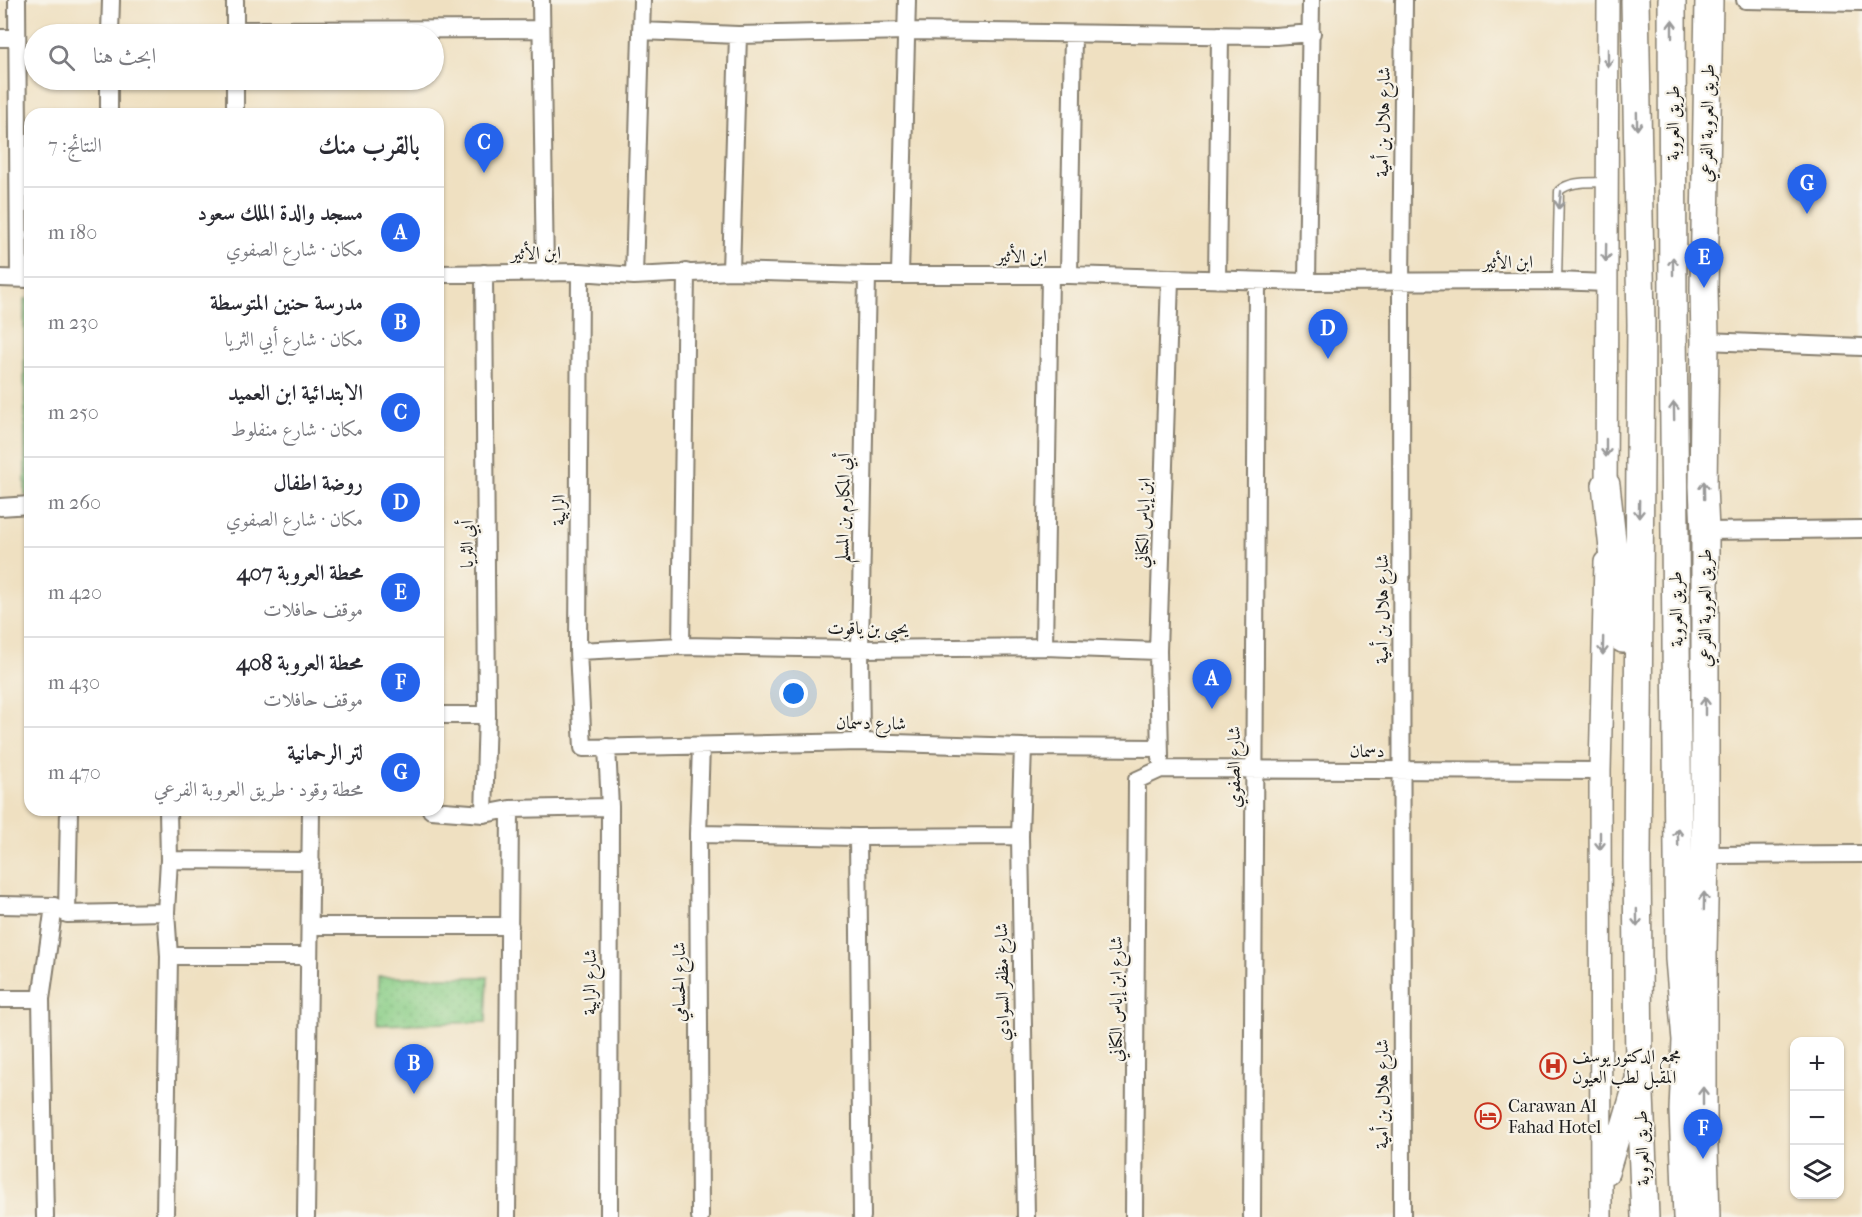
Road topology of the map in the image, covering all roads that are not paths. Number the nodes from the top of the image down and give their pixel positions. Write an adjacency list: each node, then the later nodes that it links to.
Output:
1 (17, 0): 25 (street)
2 (111, 0): 15 (street)
3 (236, 0): 16 (street)
4 (541, 0): 17 (street)
5 (642, 0): 19 (street)
6 (907, 0): 20 (street)
7 (1311, 0): 21 (street)
8 (1404, 0): 49 (street, شارع هلال بن أمية)
9 (1608, 0): 30 (street, one-way to 30)
10 (1635, 0): 71 (main road, طريق العروبة, one-way to 71)
11 (1672, 0): 101 (main road, طريق العروبة, one-way to 11)
12 (1709, 0): 51 (main road, طريق العروبة الفرعي)
13 (1745, 0): 14 (street)
14 (1862, 2)
15 (110, 24)
16 (235, 24)
17 (540, 29): 18 (street); 35 (street)
18 (444, 30)
19 (641, 31): 23 (street); 40 (street)
20 (906, 31): 22 (street); 23 (street); 37 (street)
21 (1312, 33): 24 (street); 48 (street)
22 (1073, 34): 24 (street); 41 (street)
23 (738, 35): 31 (street)
24 (1220, 35): 45 (street)
25 (8, 38): 43 (street)
26 (110, 90): 28 (street)
27 (235, 90): 29 (street)
28 (109, 108)
29 (235, 108)
30 (1607, 182): 47 (lane, one-way to 47); 50 (street, one-way to 50)
31 (731, 271): 33 (street, ابن الأثير); 38 (street, ابن الأثير)
32 (580, 272): 35 (street, ابن الأثير); 40 (street, ابن الأثير); 61 (street, الرابية)
33 (686, 272): 40 (street, ابن الأثير); 58 (street)
34 (484, 273): 35 (street, ابن الأثير); 36 (street, ابن الأثير); 64 (street, أبي الثريا)
35 (545, 273)
36 (444, 274)
37 (900, 274): 38 (street, ابن الأثير); 39 (street, ابن الأثير)
38 (867, 275): 60 (street, أبي المكارم بن المسلم)
39 (1050, 275): 41 (street, ابن الأثير); 59 (street)
40 (634, 276)
41 (1069, 276): 44 (street, ابن الأثير)
42 (0, 278): 43 (street)
43 (24, 279)
44 (1170, 279): 45 (street, ابن الأثير); 62 (street, ابن إياس الكناني)
45 (1217, 280): 46 (street, ابن الأثير)
46 (1257, 281): 48 (street, ابن الأثير); 73 (street, شارع الصفوي)
47 (1557, 281): 49 (street, ابن الأثير); 50 (street, ابن الأثير)
48 (1307, 282): 49 (street, ابن الأثير)
49 (1401, 282): 74 (street, شارع هلال بن أمية)
50 (1606, 283): 53 (street, one-way to 53)
51 (1705, 341): 52 (street); 57 (main road, طريق العروبة الفرعي, one-way to 51)
52 (1862, 347)
53 (1606, 485): 71 (main road); 75 (street, one-way to 75)
54 (24, 505): 55 (street)
55 (0, 507)
56 (1862, 529): 57 (street)
57 (1705, 531): 88 (main road, طريق العروبة الفرعي, one-way to 57)
58 (681, 646): 60 (street, يحيى بن ياقوت); 61 (street, يحيى بن ياقوت)
59 (1044, 647): 60 (street, يحيى بن ياقوت); 62 (street, يحيى بن ياقوت)
60 (860, 649): 65 (street, أبي المكارم بن المسلم)
61 (578, 651): 69 (street, الرابية)
62 (1158, 651): 70 (street, ابن إياس الكناني)
63 (444, 715): 64 (street)
64 (488, 715): 80 (street, أبي الثريا)
65 (861, 742): 66 (street, شارع دسمان); 68 (street, شارع دسمان)
66 (701, 746): 67 (street, شارع دسمان); 84 (street, شارع الحسامي)
67 (607, 747): 69 (street, شارع دسمان); 77 (street, شارع الرابية)
68 (1023, 747): 70 (street, شارع دسمان); 85 (street, شارع مظفر السوادي)
69 (583, 748)
70 (1159, 748): 72 (street, ابن إياس الكناني)
71 (1637, 762): 102 (main road, طريق العروبة, one-way to 102)
72 (1161, 769): 73 (street, دسمان); 76 (street, دسمان)
73 (1254, 770): 74 (street, دسمان); 113 (street, شارع الصفوي)
74 (1402, 770): 75 (street, دسمان); 114 (street, شارع هلال بن أمية)
75 (1600, 771): 103 (street, one-way to 103)
76 (1137, 780): 112 (street, شارع ابن إياس الكناني)
77 (610, 807): 78 (street); 108 (street, شارع الرابية)
78 (510, 809): 80 (street); 95 (street)
79 (444, 811): 80 (street)
80 (484, 813)
81 (69, 816): 92 (street)
82 (168, 816): 89 (street)
83 (311, 816): 90 (street)
84 (698, 834): 86 (street); 109 (street, شارع الحسامي)
85 (1020, 836): 86 (street); 111 (street, شارع مظفر السوادي)
86 (858, 837): 110 (street)
87 (1862, 854): 88 (street)
88 (1705, 855): 96 (main road, طريق العروبة الفرعي, one-way to 88)
89 (169, 860): 90 (street); 93 (street)
90 (311, 861): 94 (street)
91 (0, 905): 92 (street)
92 (61, 910): 93 (street); 100 (street)
93 (166, 912): 97 (street)
94 (310, 926): 95 (street); 98 (street)
95 (510, 926): 107 (street)
96 (1703, 952): 101 (main road); 118 (main road, طريق العروبة الفرعي, one-way to 96)
97 (169, 956): 98 (street); 105 (street)
98 (309, 956): 106 (street)
99 (0, 999): 100 (street)
100 (41, 999): 104 (street)
101 (1686, 1040): 117 (main road, طريق العروبة)
102 (1639, 1070): 103 (street); 116 (main road, طريق العروبة)
103 (1601, 1193): 115 (street)
104 (45, 1217)
105 (165, 1217)
106 (306, 1217)
107 (507, 1217)
108 (609, 1217)
109 (700, 1217)
110 (862, 1217)
111 (1026, 1217)
112 (1134, 1217)
113 (1252, 1217)
114 (1402, 1217)
115 (1601, 1217)
116 (1645, 1217)
117 (1687, 1217)
118 (1706, 1217)

